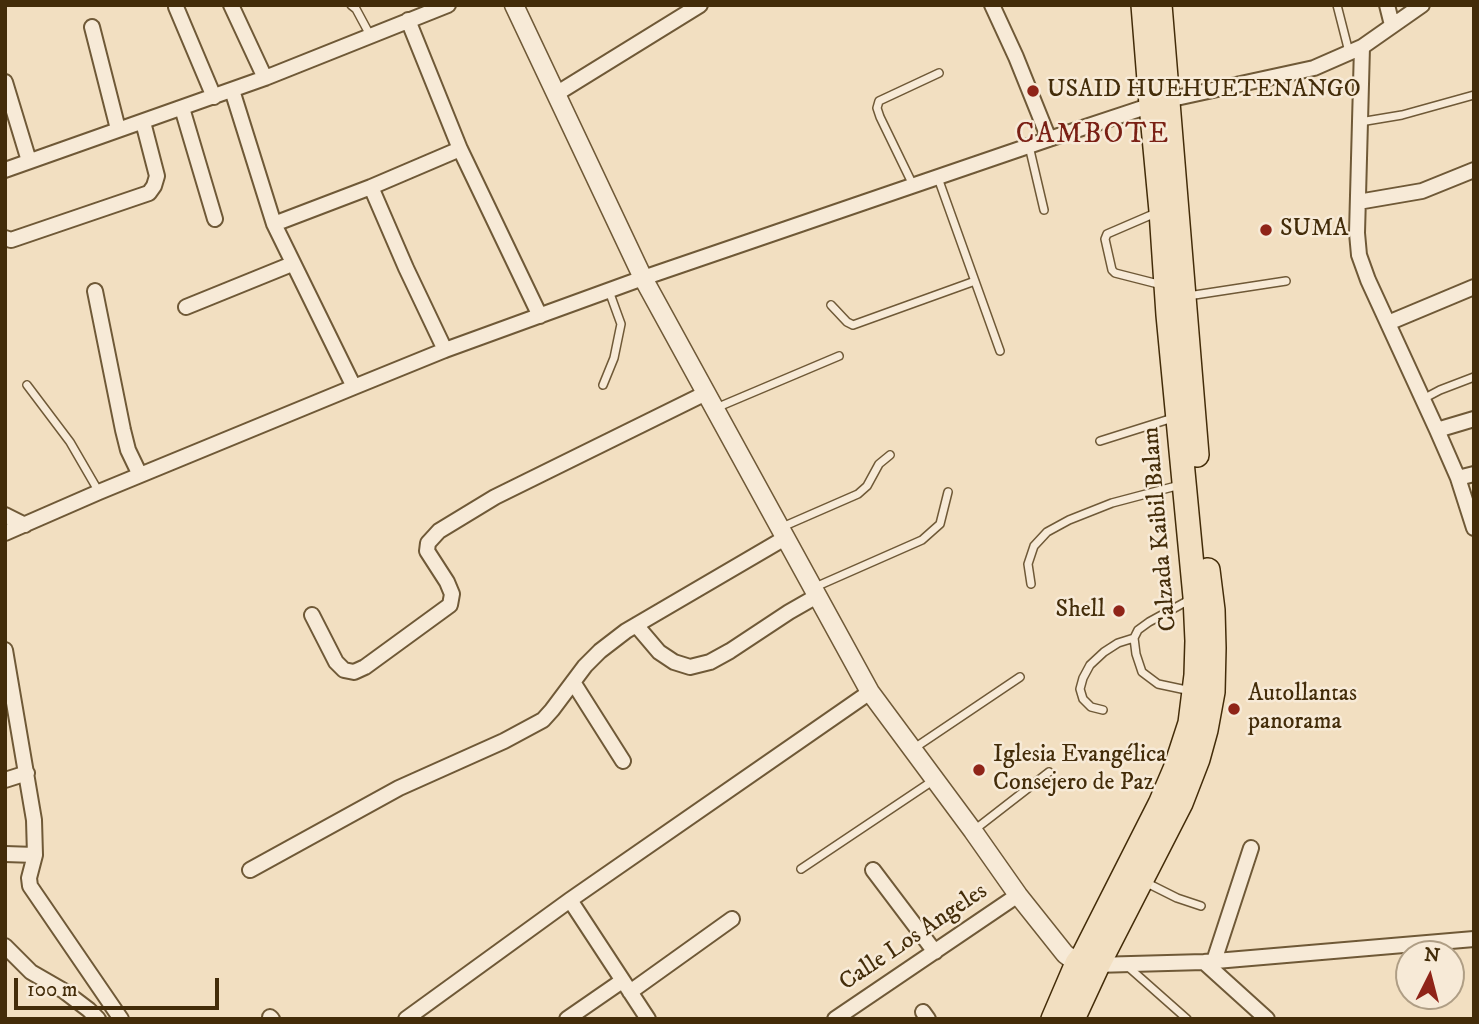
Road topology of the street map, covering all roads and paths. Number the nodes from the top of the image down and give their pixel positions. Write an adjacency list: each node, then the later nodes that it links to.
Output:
1 (231, 5): 19 (street)
2 (351, 5): 16 (lane)
3 (448, 5): 13 (street)
4 (701, 5): 22 (street)
5 (992, 5): 30 (street)
6 (1143, 5): 25 (main road, Calzada Kaibil Balam)
7 (1160, 5): 25 (main road, Calzada Kaibil Balam)
8 (1337, 5): 17 (lane)
9 (1387, 5): 14 (street)
10 (1422, 5): 14 (street)
11 (176, 7): 24 (street)
12 (518, 7): 22 (street)
13 (408, 20): 16 (street); 32 (street)
14 (1392, 25): 17 (street)
15 (92, 27): 29 (street)
16 (370, 35): 19 (street)
17 (1356, 50): 25 (street); 28 (street)
18 (939, 73): 37 (lane)
19 (265, 78): 21 (street)
20 (5, 82): 33 (street)
21 (232, 90): 24 (street); 43 (street)
22 (556, 94): 46 (street)
23 (1474, 95): 28 (lane)
24 (214, 97): 26 (street)
25 (1159, 103): 30 (street); 41 (main road, Calzada Kaibil Balam); 52 (main road, Calzada Kaibil Balam)
26 (182, 108): 27 (street); 42 (street)
27 (143, 122): 29 (street); 44 (street)
28 (1359, 123): 39 (street)
29 (118, 129): 33 (street)
30 (1049, 139): 31 (street)
31 (1029, 146): 36 (street); 40 (lane)
32 (460, 149): 38 (street); 55 (street)
33 (29, 161): 34 (street)
34 (5, 170)
35 (1474, 170): 39 (street)
36 (938, 177): 37 (street); 47 (lane)
37 (913, 185): 46 (street)
38 (371, 187): 43 (street); 57 (street)
39 (1358, 202): 56 (street)
40 (1044, 210)
41 (1161, 211): 52 (main road, Calzada Kaibil Balam); 52 (lane)
42 (215, 219)
43 (274, 224): 45 (street)
44 (5, 238)
45 (292, 264): 54 (street); 63 (street)
46 (643, 278): 50 (street); 64 (street)
47 (975, 281): 53 (lane); 58 (lane)
48 (1286, 281): 52 (lane)
49 (1474, 287): 56 (street)
50 (609, 290): 55 (street); 62 (lane)
51 (95, 291): 73 (street)
52 (1175, 292): 67 (main road, Calzada Kaibil Balam); 108 (main road, Calzada Kaibil Balam)
53 (831, 305)
54 (187, 307)
55 (540, 316): 57 (street)
56 (1388, 323): 65 (street)
57 (445, 350): 63 (street)
58 (1000, 351)
59 (839, 356): 66 (lane)
60 (1474, 377): 65 (lane)
61 (27, 385): 76 (lane)
62 (603, 385)
63 (354, 387): 73 (street)
64 (706, 393): 66 (street); 86 (street)
65 (1423, 399): 69 (street)
66 (715, 409): 81 (street)
67 (1178, 417): 70 (lane); 75 (main road, Calzada Kaibil Balam)
68 (1474, 419): 69 (street)
69 (1437, 429): 74 (street)
70 (1100, 441)
71 (890, 455): 81 (lane)
72 (1474, 474): 74 (street)
73 (140, 475): 76 (street)
74 (1458, 478): 80 (street)
75 (1184, 485): 83 (lane); 85 (main road, Calzada Kaibil Balam)
76 (99, 492): 79 (street)
77 (948, 492): 84 (lane)
78 (5, 514): 79 (street)
79 (25, 525): 82 (street)
80 (1474, 528)
81 (782, 533): 84 (street); 87 (street)
82 (5, 534)
83 (1031, 584)
84 (815, 592): 87 (street); 92 (street)
85 (1195, 597): 88 (lane); 93 (main road, Calzada Kaibil Balam)
86 (312, 615)
87 (636, 625): 91 (street)
88 (1134, 638): 93 (lane); 94 (lane)
89 (5, 650): 98 (street)
90 (1020, 677): 95 (lane)
91 (573, 682): 96 (street); 106 (street)
92 (870, 692): 95 (street); 110 (street)
93 (1194, 692): 117 (main road, Calzada Kaibil Balam)
94 (1103, 710)
95 (913, 749): 100 (street)
96 (623, 761)
97 (1049, 772): 101 (lane)
98 (27, 773): 99 (street); 104 (street)
99 (5, 780)
100 (935, 780): 101 (street); 105 (lane)
101 (973, 831): 109 (street)
102 (1251, 848): 116 (street)
103 (5, 854): 104 (street)
104 (35, 855): 121 (street)
105 (802, 869)
106 (250, 870)
107 (873, 870): 115 (street)
108 (1142, 880): 111 (lane); 117 (main road, Calzada Kaibil Balam)
109 (1018, 895): 115 (street, Calle Los Angeles); 117 (street)
110 (570, 900): 119 (street); 122 (street)
111 (1201, 906)
112 (732, 919): 119 (street)
113 (1474, 939): 116 (street)
114 (5, 946): 120 (street)
115 (935, 952): 125 (street, Calle Los Angeles)
116 (1209, 962): 118 (street); 129 (street)
117 (1087, 964): 118 (street); 126 (main road, Calzada Kaibil Balam); 127 (main road, Calzada Kaibil Balam)
118 (1126, 965): 128 (lane)
119 (626, 987): 123 (street); 124 (street)
120 (98, 1019)
121 (121, 1019)
122 (406, 1019)
123 (567, 1019)
124 (648, 1019)
125 (835, 1019)
126 (1053, 1019)
127 (1073, 1019)
128 (1187, 1019)
129 (1267, 1019)

